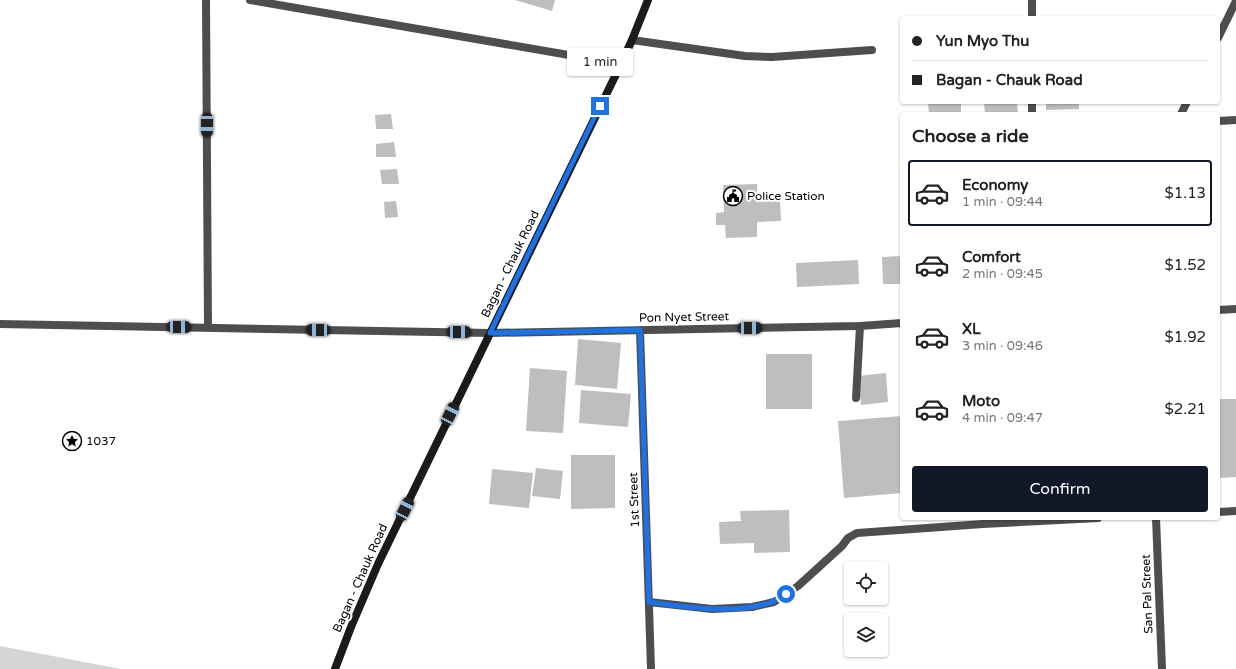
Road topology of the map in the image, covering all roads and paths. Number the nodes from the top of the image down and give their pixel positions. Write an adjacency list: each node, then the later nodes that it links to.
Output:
1 (206, 0): 18 (street)
2 (250, 0): 10 (street)
3 (648, 0): 8 (main road, Bagan - Chauk Road)
4 (1032, 0): 6 (street)
5 (1236, 1): 7 (street)
6 (1032, 16)
7 (1220, 34)
8 (632, 40): 9 (street); 10 (main road, Bagan - Chauk Road)
9 (872, 50)
10 (621, 64): 20 (main road, Bagan - Chauk Road)
11 (1236, 120): 12 (street)
12 (1220, 121)
13 (1236, 309): 14 (street)
14 (1220, 310)
15 (0, 324): 18 (street, Pon Nyet Street)
16 (900, 324): 17 (street, Pon Nyet Street)
17 (860, 326): 19 (street, Pon Nyet Street); 21 (street)
18 (208, 328): 20 (street, Pon Nyet Street)
19 (640, 330): 20 (street, Pon Nyet Street); 26 (street, 1st Street)
20 (490, 333): 27 (main road, Bagan - Chauk Road)
21 (856, 398)
22 (1236, 511): 23 (street)
23 (1220, 512)
24 (1060, 520): 26 (street)
25 (1156, 520): 29 (street, San Pal Street)
26 (649, 602): 28 (street, 1st Street)
27 (335, 669)
28 (652, 669)
29 (1162, 669)

